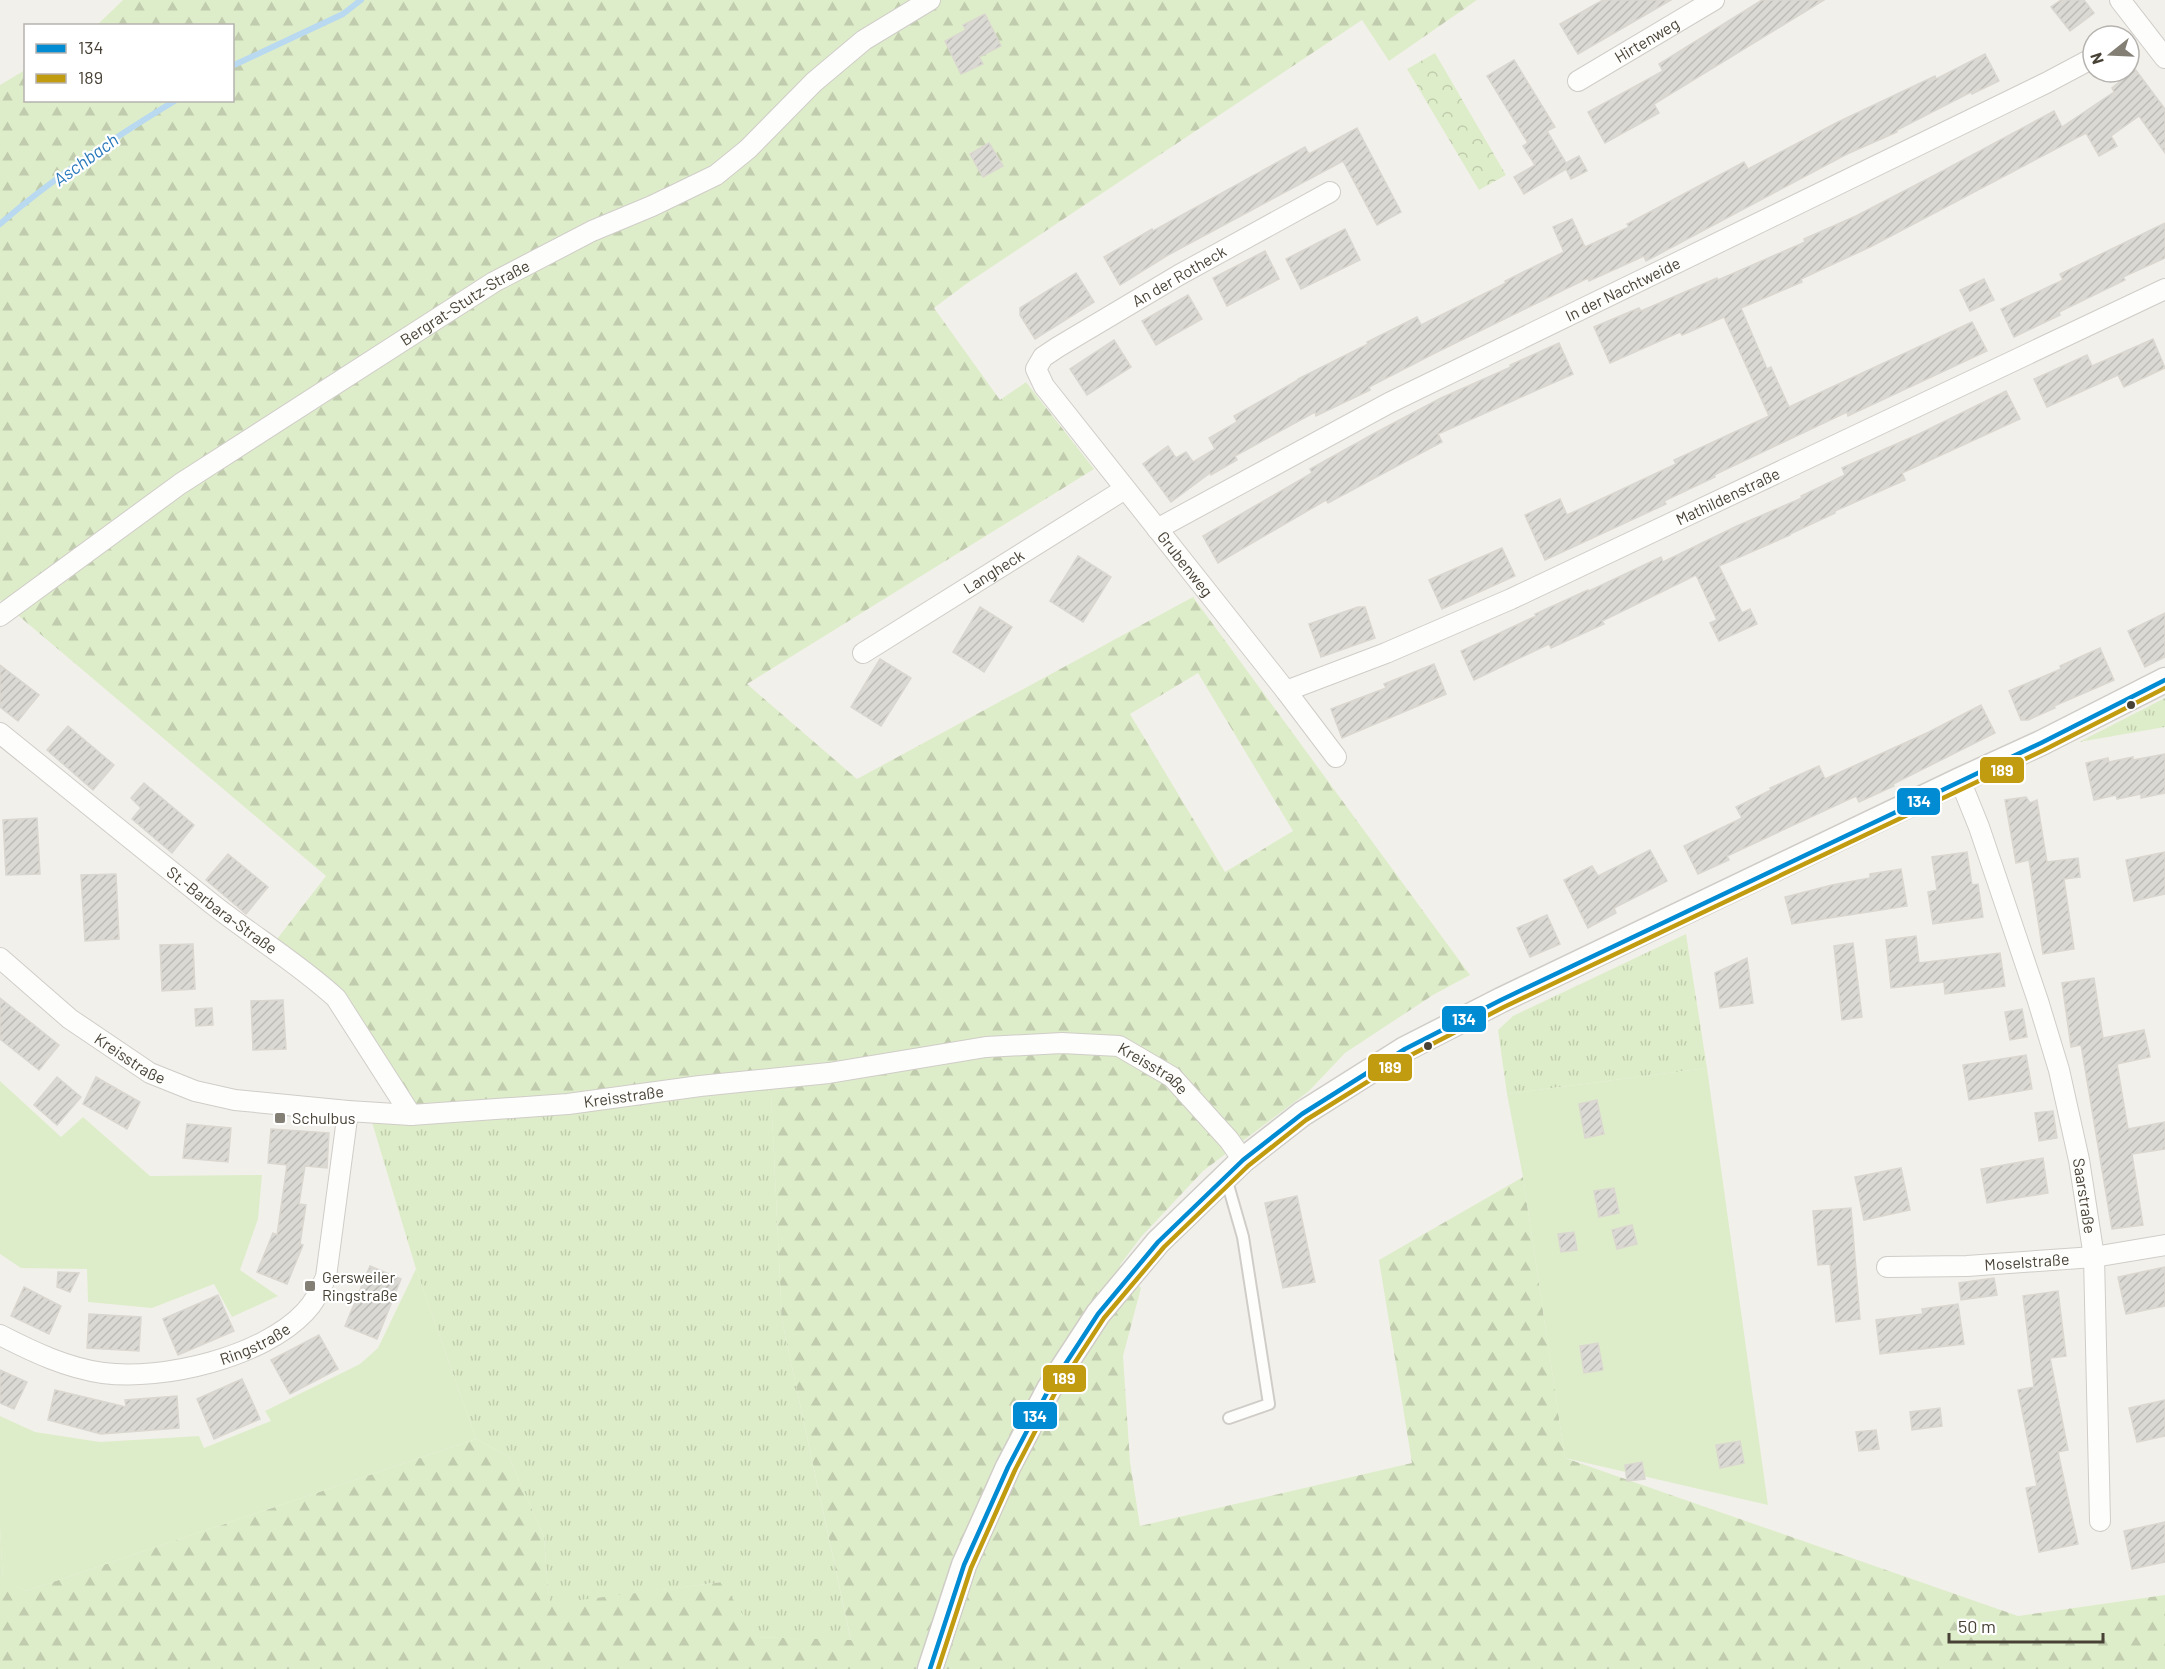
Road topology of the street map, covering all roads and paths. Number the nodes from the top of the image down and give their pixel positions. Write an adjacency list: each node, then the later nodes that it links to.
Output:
1 (930, 0): 14 (street, Bergrat-Stutz-Straße)
2 (1714, 0): 8 (street, Hirtenweg)
3 (2120, 0): 4 (street)
4 (2131, 24)
5 (2141, 39): 6 (street)
6 (2165, 58)
7 (2081, 64): 13 (street, In der Nachtweide)
8 (1578, 81)
9 (1330, 192): 11 (street, An der Rotheck)
10 (2165, 289): 17 (street, Mathildenstraße)
11 (1036, 369): 12 (street, Grubenweg)
12 (1125, 489): 13 (street, Grubenweg); 15 (street, Langheck)
13 (1157, 529): 17 (street, Grubenweg)
14 (0, 616)
15 (863, 653)
16 (2165, 680): 20 (street)
17 (1286, 691): 19 (street, Grubenweg)
18 (0, 733): 23 (street, St.-Barbara-Straße)
19 (1336, 757)
20 (1960, 780): 24 (street); 27 (street, Saarstraße)
21 (0, 958): 22 (street, Kreisstraße)
22 (348, 1111): 23 (street, Kreisstraße); 29 (street, Ringstraße)
23 (411, 1115): 24 (street, Kreisstraße)
24 (1243, 1160): 25 (street)
25 (1225, 1176): 30 (lane); 32 (street)
26 (2165, 1245): 27 (street, Moselstraße)
27 (2094, 1257): 28 (street, Moselstraße); 31 (street, Saarstraße)
28 (1887, 1267)
29 (0, 1335)
30 (1229, 1418)
31 (2100, 1521)
32 (930, 1669)

